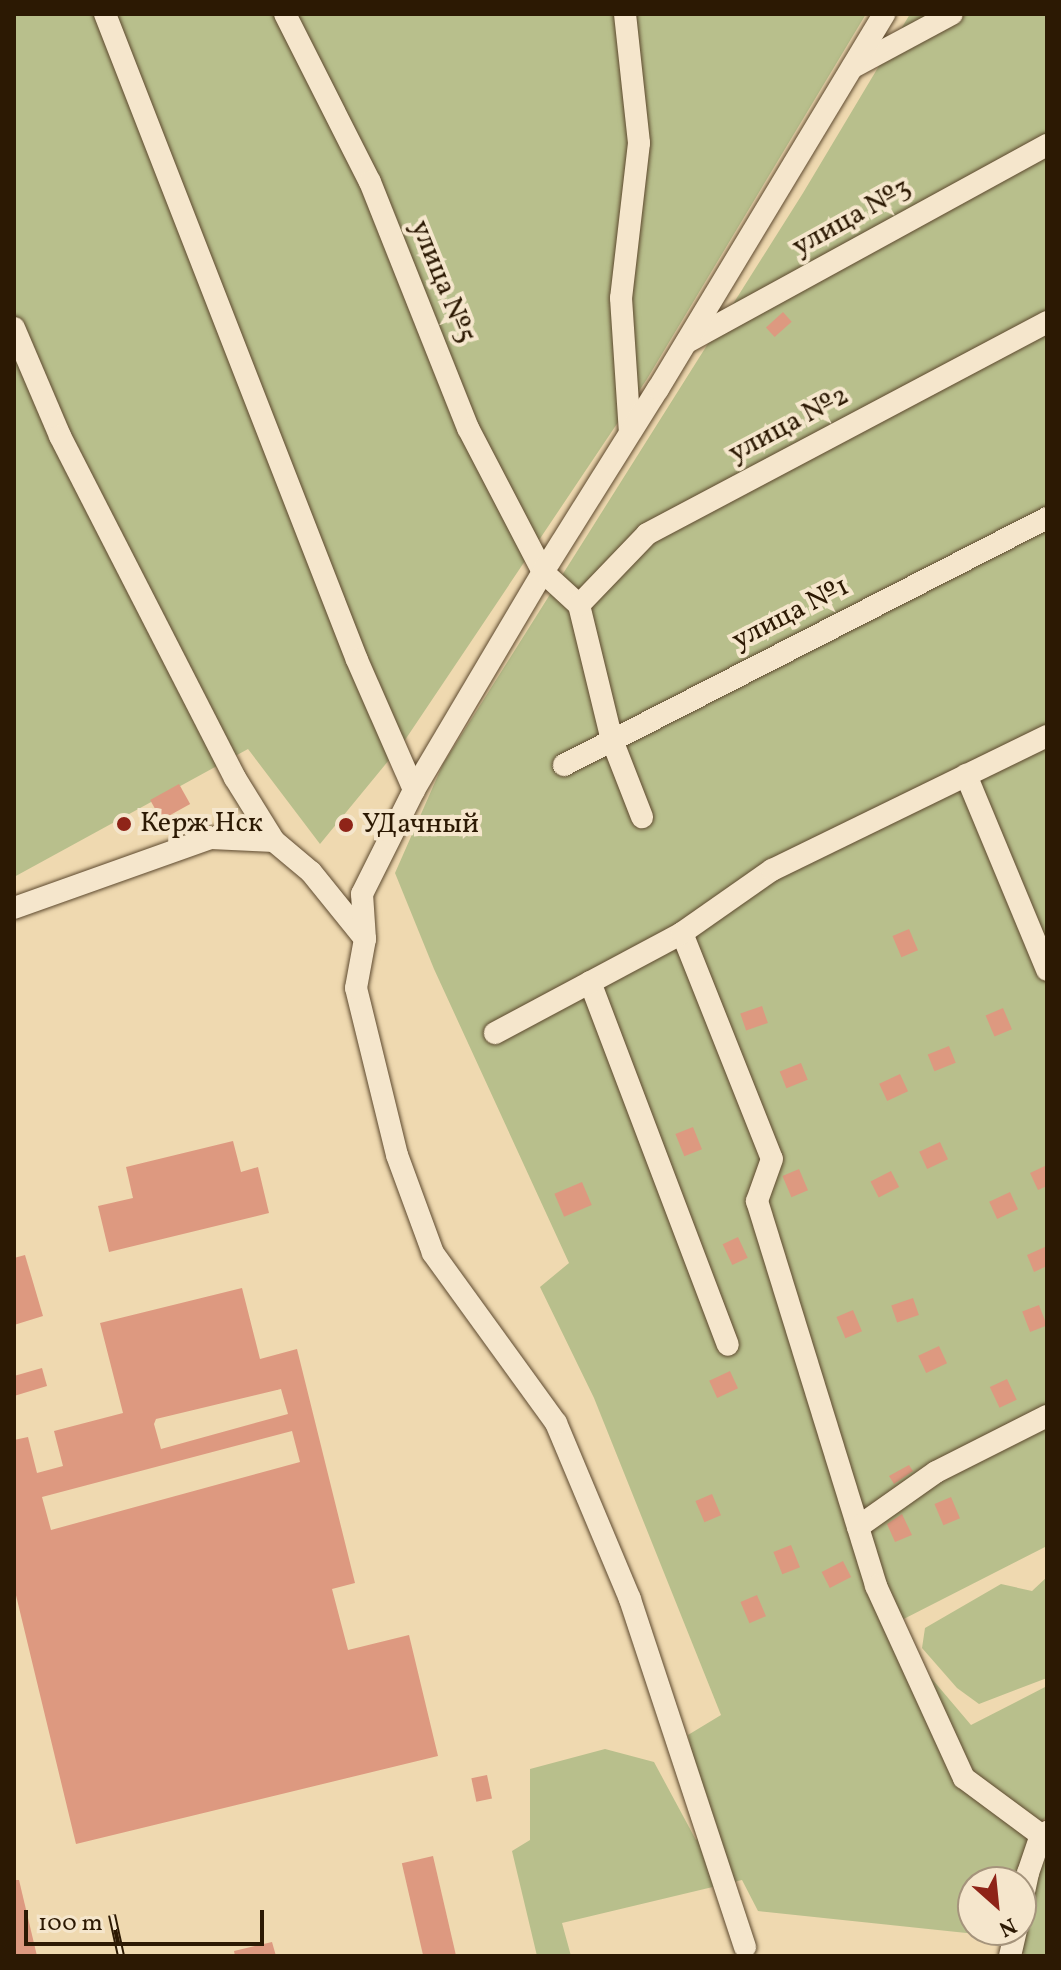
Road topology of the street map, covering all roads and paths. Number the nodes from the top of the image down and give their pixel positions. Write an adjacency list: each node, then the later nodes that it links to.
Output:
1 (105, 14): 19 (street)
2 (285, 14): 13 (street, улица №5)
3 (625, 14): 11 (street)
4 (884, 14): 6 (street)
5 (942, 17): 6 (street)
6 (852, 68): 10 (street)
7 (1047, 145): 10 (street, улица №3)
8 (1047, 322): 14 (street, улица №2)
9 (14, 328): 21 (street)
10 (686, 343): 11 (street)
11 (630, 432): 13 (street)
12 (1047, 518): 16 (street, улица №1)
13 (543, 572): 14 (street, улица №5); 19 (street)
14 (579, 605): 16 (street)
15 (1047, 736): 18 (street)
16 (612, 740): 17 (street, улица №1); 20 (street)
17 (564, 765)
18 (966, 775): 23 (street); 25 (street)
19 (414, 790): 24 (street)
20 (642, 817)
21 (274, 841): 22 (street); 24 (street)
22 (14, 908)
23 (682, 933): 26 (street); 30 (street)
24 (365, 939): 33 (street)
25 (1047, 970)
26 (590, 982): 27 (street); 28 (street)
27 (495, 1033)
28 (728, 1345)
29 (1047, 1416): 30 (street)
30 (858, 1527): 31 (street)
31 (1044, 1833): 32 (street)
32 (1034, 1866)
33 (745, 1947)

